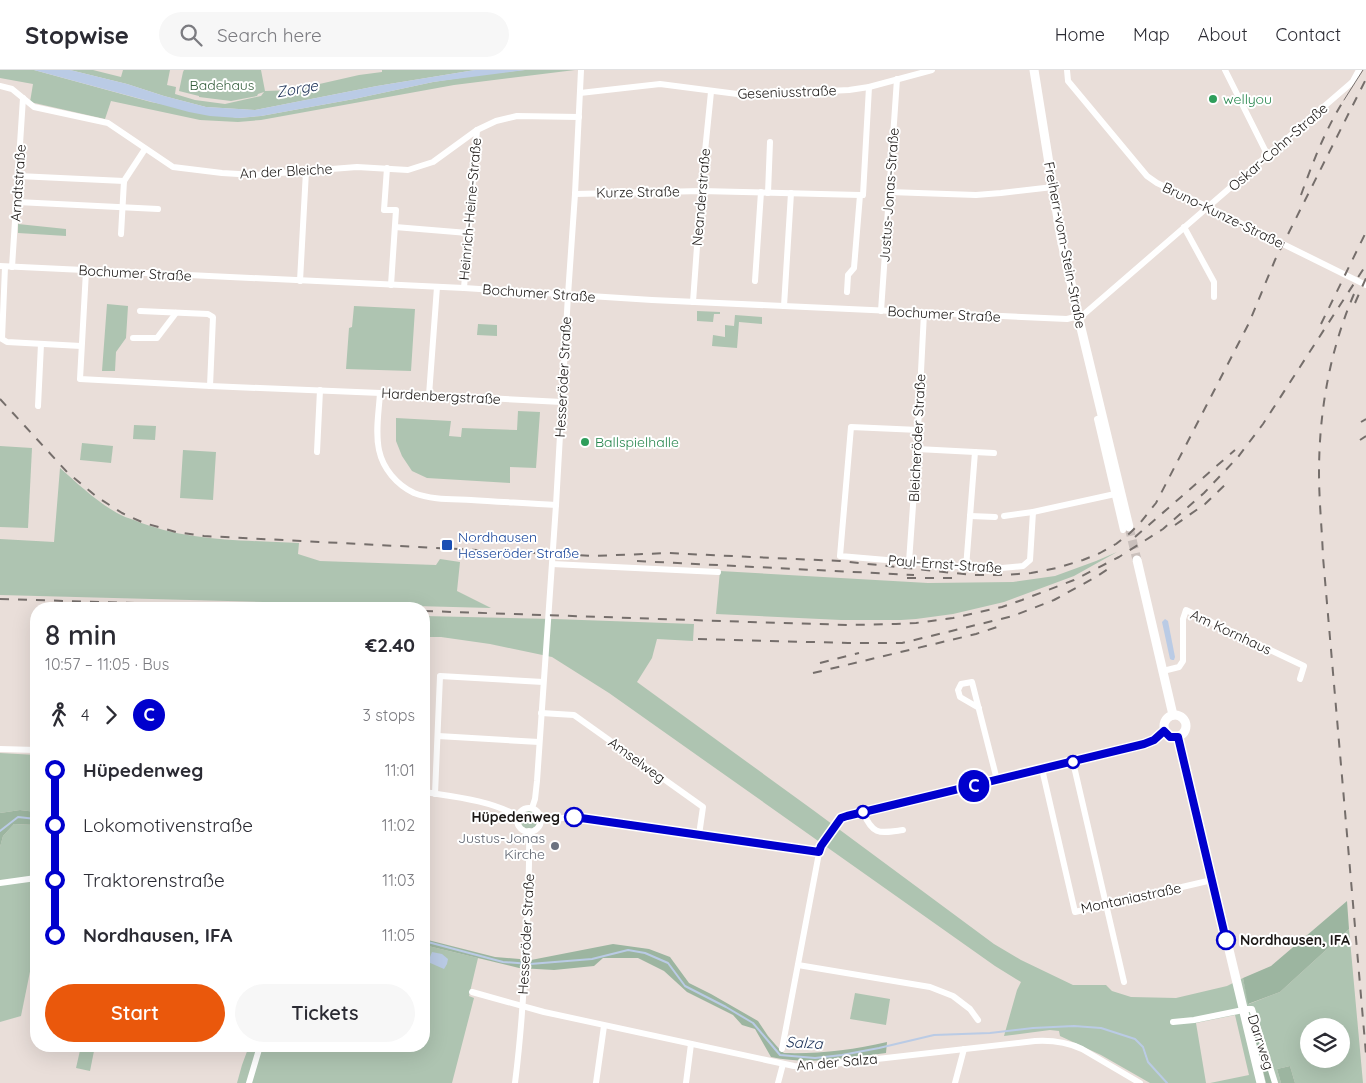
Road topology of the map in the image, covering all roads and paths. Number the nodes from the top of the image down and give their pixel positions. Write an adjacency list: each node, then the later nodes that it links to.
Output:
1 (581, 70): 11 (street, Hesseröder Straße)
2 (932, 70): 7 (street, Geseniusstraße)
3 (1034, 70): 22 (main road, Freiherr-vom-Stein-Straße)
4 (1067, 70): 30 (street, Bruno-Kunze-Straße)
5 (1225, 70): 17 (street)
6 (1359, 70): 17 (street, Oskar-Cohn-Straße)
7 (897, 79): 9 (street, Geseniusstraße); 25 (street, Justus-Jonas-Straße)
8 (0, 86): 12 (street, An der Bleiche)
9 (869, 87): 10 (street, Geseniusstraße); 28 (street, Justus-Jonas-Straße)
10 (710, 92): 11 (street, Geseniusstraße); 23 (street, Neanderstraße)
11 (580, 93): 13 (street, Hesseröder Straße)
12 (23, 98): 16 (street, An der Bleiche); 20 (street, Arndtstraße)
13 (579, 117): 14 (street, An der Bleiche); 27 (street, Hesseröder Straße)
14 (477, 130): 18 (street, An der Bleiche); 35 (street, Heinrich-Heine-Straße)
15 (770, 142): 24 (street)
16 (145, 149): 19 (street, An der Bleiche); 21 (street)
17 (1268, 156): 30 (street, Oskar-Cohn-Straße)
18 (387, 168): 19 (street, An der Bleiche); 33 (street)
19 (306, 171): 39 (street)
20 (18, 176): 21 (street); 29 (street, Arndtstraße)
21 (124, 181): 31 (street)
22 (1053, 187): 25 (street); 54 (main road, Freiherr-vom-Stein-Straße)
23 (701, 191): 24 (street, Kurze Straße); 27 (street, Kurze Straße); 48 (street, Neanderstraße)
24 (765, 192): 26 (street, Kurze Straße); 40 (street)
25 (889, 192): 51 (street, Justus-Jonas-Straße)
26 (791, 193): 28 (street, Kurze Straße); 49 (street)
27 (575, 194): 46 (street, Hesseröder Straße)
28 (860, 195): 45 (street, Justus-Jonas-Straße)
29 (17, 202): 31 (street); 37 (street, Arndtstraße)
30 (1208, 206): 34 (street, Oskar-Cohn-Straße); 41 (street, Bruno-Kunze-Straße)
31 (122, 208): 32 (street); 36 (street)
32 (158, 209)
33 (396, 227): 35 (street); 42 (street)
34 (1184, 227): 47 (street); 54 (street, Oskar-Cohn-Straße)
35 (468, 233): 44 (street, Heinrich-Heine-Straße)
36 (121, 234)
37 (6, 267): 38 (street, Bochumer Straße); 56 (street, Arndtstraße)
38 (86, 271): 39 (street, Bochumer Straße); 57 (street, Hardenbergstraße)
39 (300, 281): 42 (street, Bochumer Straße)
40 (756, 281)
41 (1366, 284)
42 (392, 285): 43 (street, Bochumer Straße)
43 (437, 287): 44 (street, Bochumer Straße); 61 (street)
44 (464, 288): 46 (street, Bochumer Straße)
45 (848, 292)
46 (568, 295): 48 (street, Bochumer Straße); 62 (street, Hesseröder Straße)
47 (1214, 297)
48 (693, 302): 49 (street, Bochumer Straße)
49 (784, 306): 51 (street, Bochumer Straße)
50 (140, 311): 52 (street)
51 (881, 311): 53 (street, Bochumer Straße)
52 (176, 313): 55 (street); 58 (street)
53 (924, 313): 54 (street, Bochumer Straße); 65 (street, Bleicheröder Straße)
54 (1078, 316): 64 (main road, Freiherr-vom-Stein-Straße)
55 (133, 338)
56 (41, 344): 57 (street); 63 (street)
57 (82, 346): 58 (street, Hardenbergstraße)
58 (210, 386): 59 (street, Hardenbergstraße)
59 (320, 390): 60 (street, Hardenbergstraße); 67 (street)
60 (380, 392): 61 (street, Hardenbergstraße); 71 (street)
61 (429, 395): 62 (street, Hardenbergstraße)
62 (562, 402): 71 (street, Hesseröder Straße)
63 (38, 406)
64 (1103, 418): 70 (street, Freiherr-vom-Stein-Straße); 76 (main road, Freiherr-vom-Stein-Straße)
65 (918, 430): 66 (street, Bleicheröder Straße); 78 (street, Paul-Ernst-Straße)
66 (918, 448): 68 (street); 78 (street, Bleicheröder Straße)
67 (317, 452)
68 (975, 452): 69 (street); 73 (street)
69 (994, 453)
70 (1115, 494): 72 (street); 76 (street, Freiherr-vom-Stein-Straße)
71 (556, 505): 79 (street, Hesseröder Straße)
72 (1033, 512): 74 (street); 80 (street, Paul-Ernst-Straße)
73 (970, 516): 75 (street); 80 (street)
74 (1004, 516)
75 (995, 517)
76 (1126, 529)
77 (1137, 560): 82 (main road)
78 (910, 562): 80 (street, Paul-Ernst-Straße)
79 (552, 564): 81 (street); 84 (street, Hesseröder Straße)
80 (966, 568)
81 (718, 572)
82 (1163, 671): 83 (street, Am Kornhaus); 87 (main road)
83 (1300, 679)
84 (543, 682): 86 (street, Hesseröder Straße); 89 (street)
85 (979, 708): 96 (street)
86 (541, 713): 91 (street, Hesseröder Straße); 105 (street, Amselweg)
87 (1173, 715): 88 (main road); 90 (main road)
88 (1164, 731): 90 (main road); 94 (street)
89 (438, 736): 91 (street); 98 (street)
90 (1178, 737): 108 (main road)
91 (539, 742): 99 (street, Hesseröder Straße)
92 (0, 749): 93 (street)
93 (30, 750)
94 (1073, 762): 95 (street); 110 (street)
95 (1042, 769): 96 (street); 110 (street, Montaniastraße)
96 (997, 780): 100 (street)
97 (430, 793): 98 (street)
98 (435, 794): 101 (street)
99 (532, 808): 101 (street); 102 (street)
100 (863, 812): 103 (street); 106 (street)
101 (518, 816): 104 (street)
102 (541, 820): 104 (street); 105 (street)
103 (904, 830)
104 (529, 832): 114 (street, Hesseröder Straße)
105 (699, 835): 106 (street)
106 (819, 852): 111 (street)
107 (30, 879): 109 (street)
108 (1212, 880): 110 (street, Montaniastraße); 115 (main road)
109 (0, 884)
110 (1107, 905): 112 (street)
111 (798, 965): 116 (street); 121 (street)
112 (1124, 982)
113 (472, 992): 114 (street, An der Salza)
114 (522, 1007): 118 (street, An der Salza); 125 (street, Hesseröder Straße)
115 (1243, 1010): 117 (street); 131 (main road); 132 (street, Darrweg)
116 (978, 1020)
117 (1173, 1022)
118 (604, 1026): 119 (street, An der Salza); 126 (street)
119 (691, 1044): 123 (street, An der Salza); 127 (street)
120 (964, 1049): 123 (street, An der Salza); 129 (street); 130 (street, An der Salza)
121 (782, 1050)
122 (258, 1052): 124 (street)
123 (783, 1064): 128 (street)
124 (249, 1083)
125 (515, 1083)
126 (596, 1083)
127 (686, 1083)
128 (778, 1083)
129 (955, 1083)
130 (1140, 1083)
131 (1260, 1083)
132 (1275, 1083)

